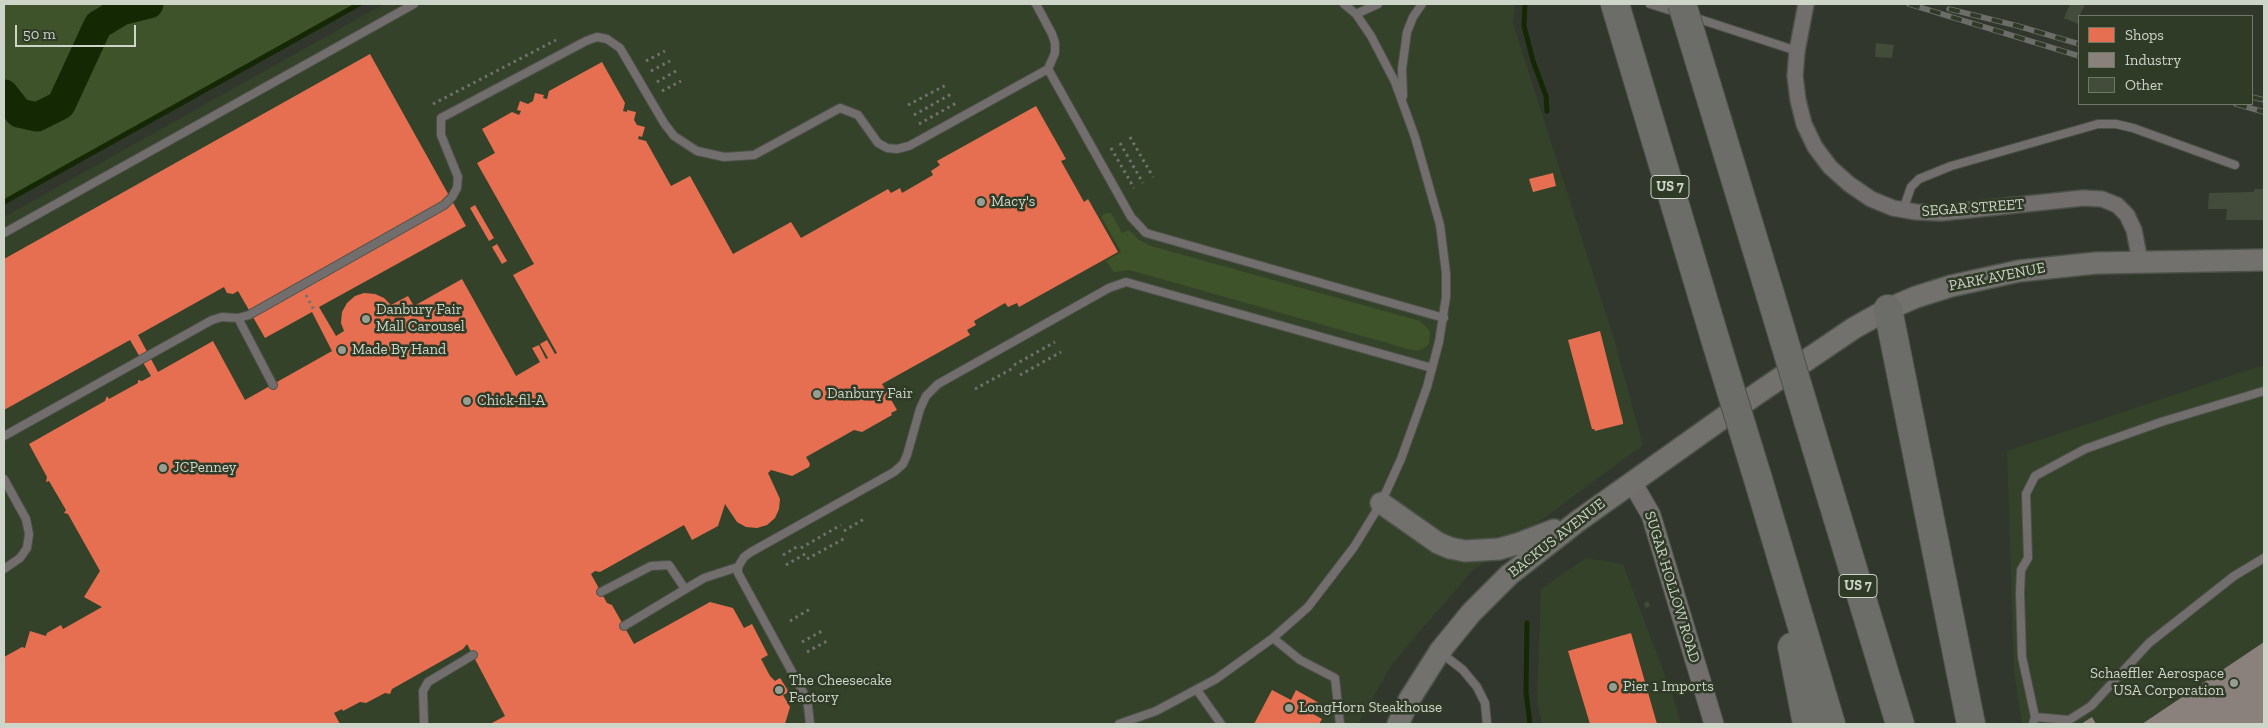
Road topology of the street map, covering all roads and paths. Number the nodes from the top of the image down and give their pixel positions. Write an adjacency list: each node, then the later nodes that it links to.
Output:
1 (414, 4): 38 (lane)
2 (1036, 4): 16 (lane)
3 (1344, 4): 10 (lane)
4 (1378, 4): 10 (lane)
5 (1422, 4): 27 (lane)
6 (1613, 4): 57 (highway, US 7, bridge)
7 (1650, 4): 12 (lane)
8 (1682, 4): 55 (highway, US 7, bridge)
9 (1806, 4): 12 (street, SEGAR STREET)
10 (1356, 14): 27 (lane)
11 (556, 40): 25 (path)
12 (1797, 51): 37 (street, SEGAR STREET)
13 (665, 52): 15 (path)
14 (670, 61): 17 (path)
15 (646, 62)
16 (1048, 69): 41 (lane); 45 (lane)
17 (651, 71)
18 (676, 72): 20 (path)
19 (681, 81): 22 (path)
20 (657, 82)
21 (948, 84): 26 (path)
22 (662, 91)
23 (953, 93): 28 (path)
24 (958, 102): 29 (path)
25 (433, 104)
26 (908, 105)
27 (1405, 108): 45 (lane)
28 (914, 115)
29 (919, 124)
30 (1130, 137): 34 (path)
31 (1120, 143): 35 (path)
32 (1111, 148): 36 (path)
33 (2235, 165): 37 (lane)
34 (1153, 177)
35 (1143, 183)
36 (1134, 188)
37 (1903, 210): 40 (street, SEGAR STREET)
38 (4, 233)
39 (2264, 260): 40 (main road, PARK AVENUE)
40 (2140, 261): 42 (main road, PARK AVENUE)
41 (301, 285): 43 (path); 44 (lane)
42 (1888, 309): 53 (main road, PARK AVENUE); 98 (highway)
43 (314, 310)
44 (238, 318): 50 (lane); 54 (lane)
45 (1444, 318): 48 (lane)
46 (1055, 342): 51 (path)
47 (1061, 352): 49 (path)
48 (1432, 368): 59 (lane); 70 (lane)
49 (1020, 375)
50 (273, 385)
51 (974, 389)
52 (2264, 391): 85 (lane)
53 (1758, 393): 58 (main road, BACKUS AVENUE)
54 (4, 436)
55 (1816, 448): 96 (highway); 97 (highway, US 7)
56 (4, 479): 71 (lane)
57 (1758, 479): 94 (highway); 95 (highway, US 7)
58 (1632, 482): 61 (main road, BACKUS AVENUE); 93 (street, SUGAR HOLLOW ROAD)
59 (1381, 503): 61 (main road); 78 (lane)
60 (864, 519): 63 (path)
61 (1578, 521): 81 (main road, BACKUS AVENUE)
62 (841, 525): 66 (path)
63 (844, 531)
64 (847, 537): 68 (path)
65 (805, 554): 69 (path)
66 (783, 555)
67 (2264, 558): 85 (lane)
68 (807, 559)
69 (786, 565)
70 (738, 567): 72 (lane); 87 (lane)
71 (4, 569)
72 (685, 589): 73 (lane); 76 (lane)
73 (601, 592)
74 (810, 610): 75 (path)
75 (790, 621)
76 (624, 626)
77 (822, 631): 80 (path)
78 (1273, 638): 84 (lane); 90 (lane)
79 (827, 641): 82 (path)
80 (802, 642)
81 (1440, 651): 91 (main road, BACKUS AVENUE); 92 (lane)
82 (807, 652)
83 (473, 655): 86 (lane)
84 (1197, 690): 88 (lane); 89 (lane)
85 (2034, 721)
86 (424, 724)
87 (810, 724)
88 (1119, 724)
89 (1222, 724)
90 (1340, 724)
91 (1398, 724)
92 (1488, 724)
93 (1714, 724)
94 (1807, 724)
95 (1831, 724)
96 (1883, 724)
97 (1900, 724)
98 (1971, 724)

